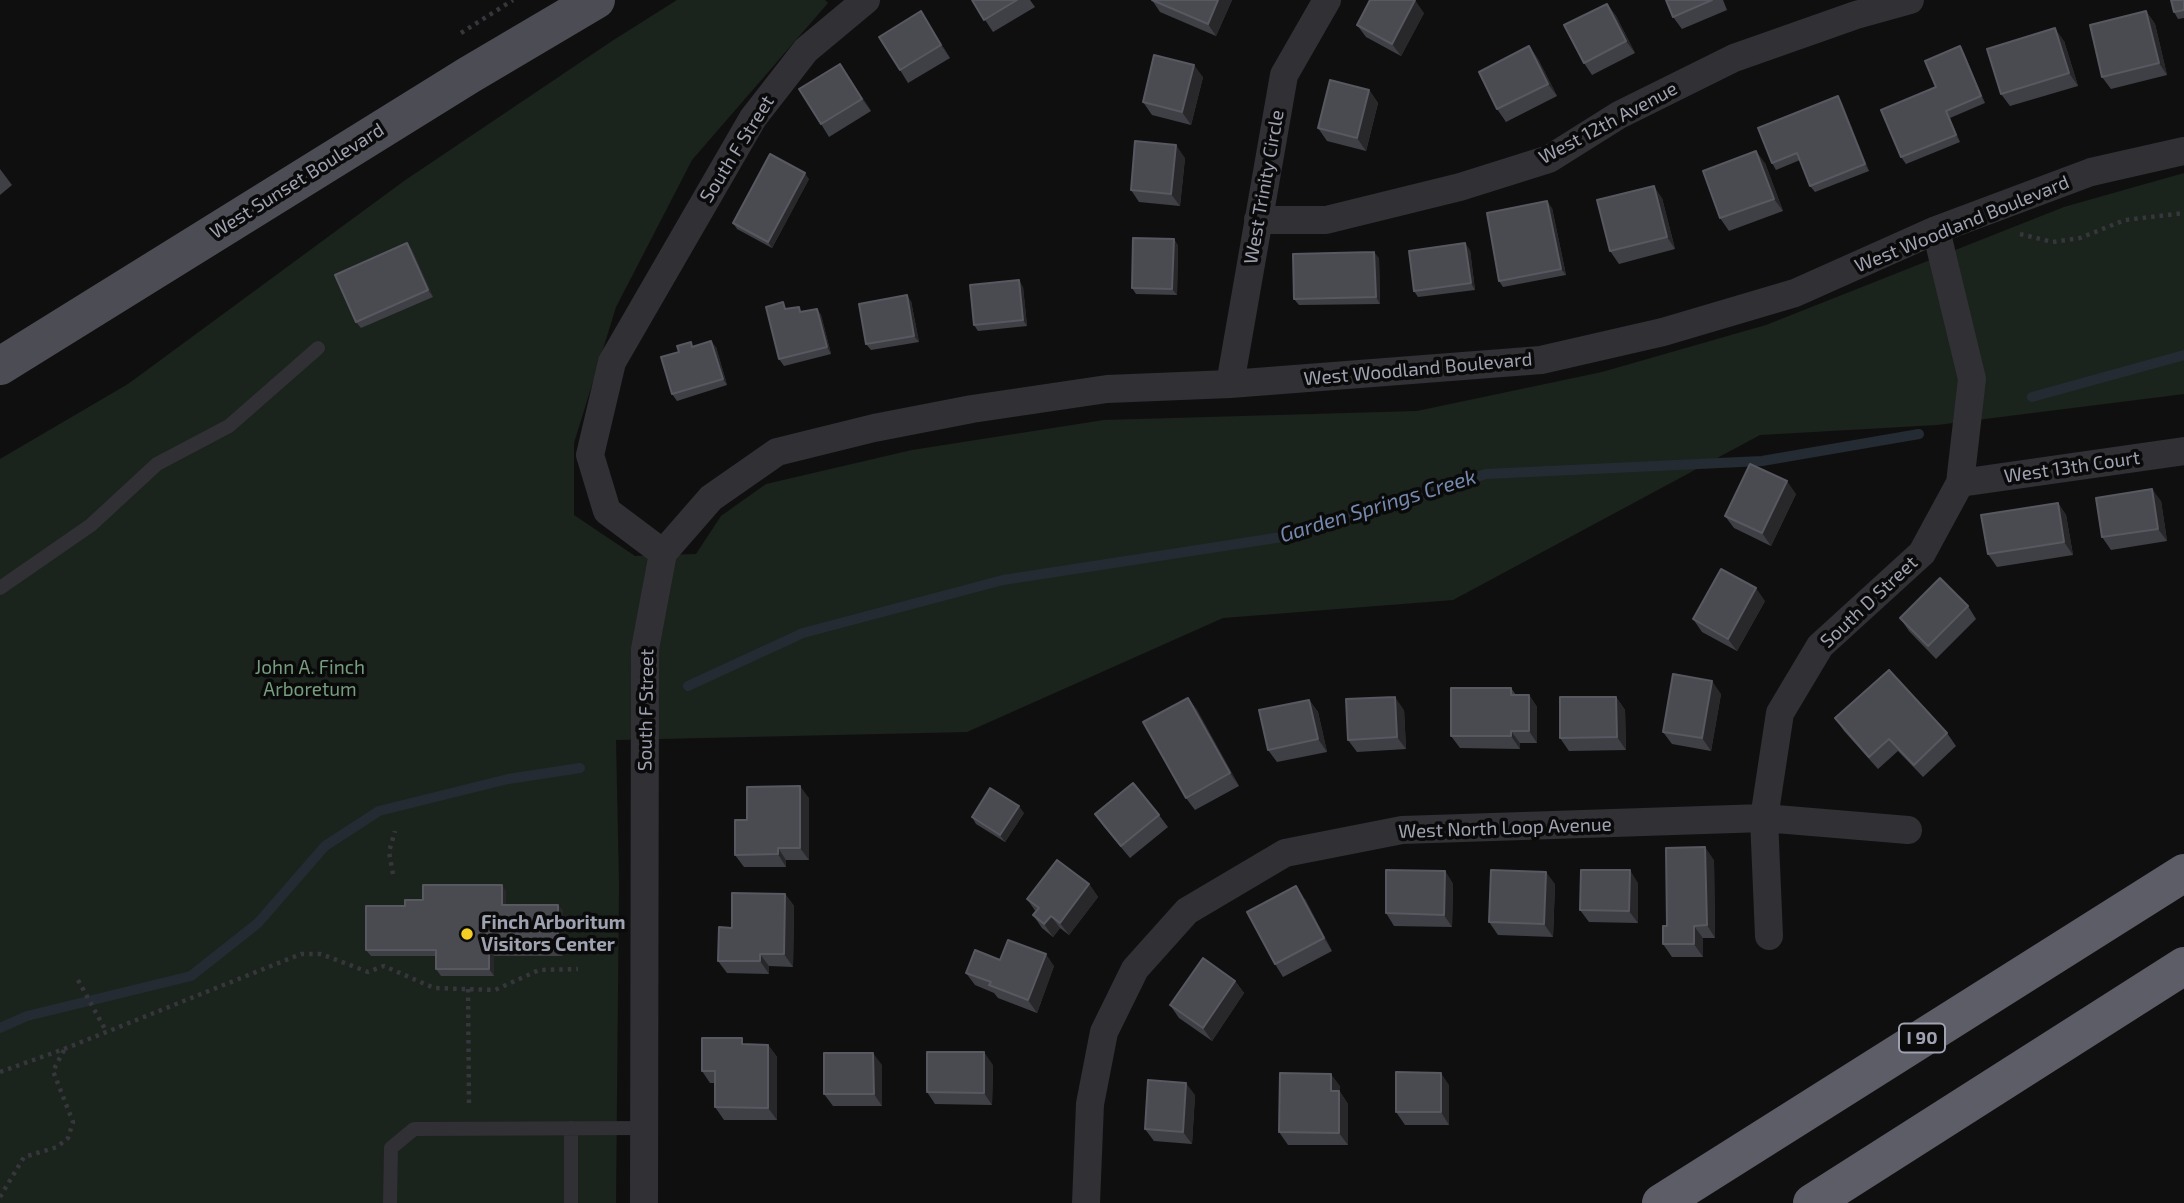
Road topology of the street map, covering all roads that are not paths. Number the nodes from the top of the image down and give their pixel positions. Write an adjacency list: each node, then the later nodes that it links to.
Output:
1 (866, 0): 13 (street, South F Street)
2 (1326, 0): 6 (street, West Trinity Circle)
3 (1910, 0): 6 (street, West 12th Avenue)
4 (586, 3): 9 (main road, West Sunset Boulevard)
5 (2184, 151): 7 (street, West Woodland Boulevard)
6 (1258, 220): 10 (street, West Trinity Circle)
7 (1936, 230): 10 (street, West Woodland Boulevard); 12 (street, South D Street)
8 (318, 348): 14 (lane)
9 (0, 366)
10 (1230, 384): 13 (street, West Woodland Boulevard)
11 (2184, 451): 12 (street, West 13th Court)
12 (1960, 483): 15 (street, South D Street)
13 (663, 553): 21 (street, South F Street)
14 (0, 587)
15 (1764, 818): 16 (street, West North Loop Avenue); 18 (street, South D Street); 25 (street, West North Loop Avenue)
16 (1908, 830)
17 (2184, 873): 26 (highway, I 90)
18 (1769, 936)
19 (2184, 966): 27 (highway)
20 (571, 1128): 21 (lane); 22 (lane); 23 (lane)
21 (645, 1128): 24 (street, South F Street)
22 (390, 1203)
23 (571, 1203)
24 (644, 1203)
25 (1086, 1203)
26 (1661, 1203)
27 (1812, 1203)

